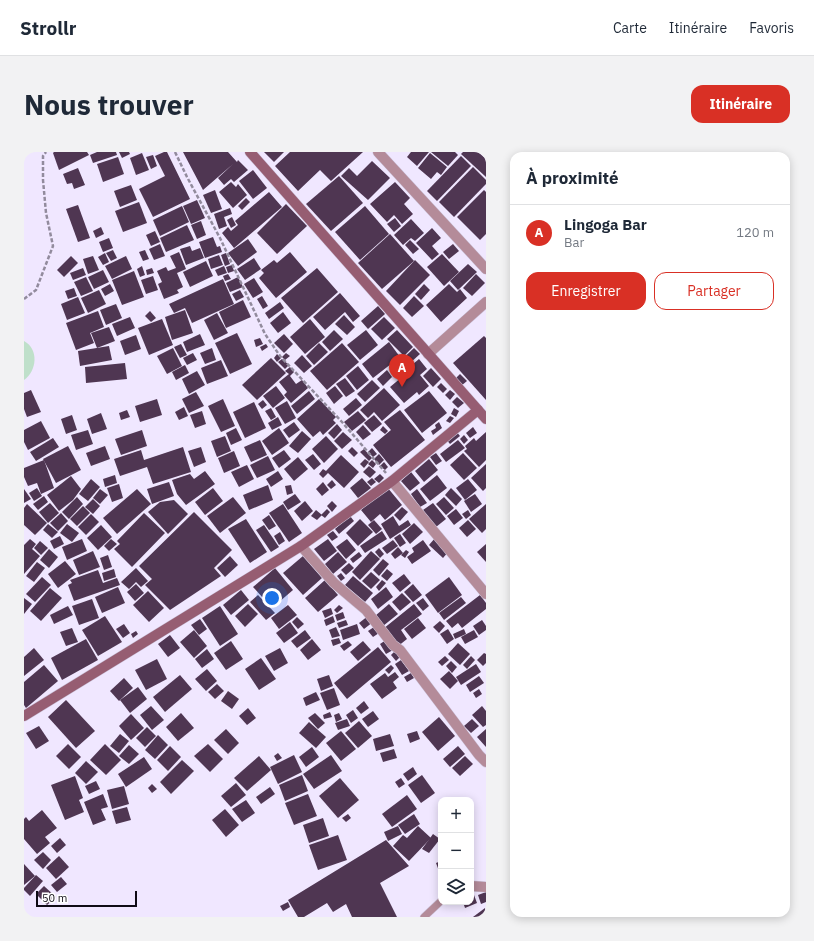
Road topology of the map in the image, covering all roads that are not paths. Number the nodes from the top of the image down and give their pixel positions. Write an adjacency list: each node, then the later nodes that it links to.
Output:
1 (250, 152): 5 (street)
2 (378, 152): 3 (street)
3 (486, 269)
4 (486, 302): 5 (street)
5 (428, 354): 6 (street)
6 (478, 410): 7 (street); 8 (street)
7 (486, 419)
8 (392, 481): 9 (street); 10 (street)
9 (302, 546): 11 (street); 12 (street)
10 (486, 594)
11 (24, 716)
12 (486, 762)
13 (474, 886): 14 (street)
14 (486, 887)
15 (438, 904): 16 (lane)
16 (424, 917)

